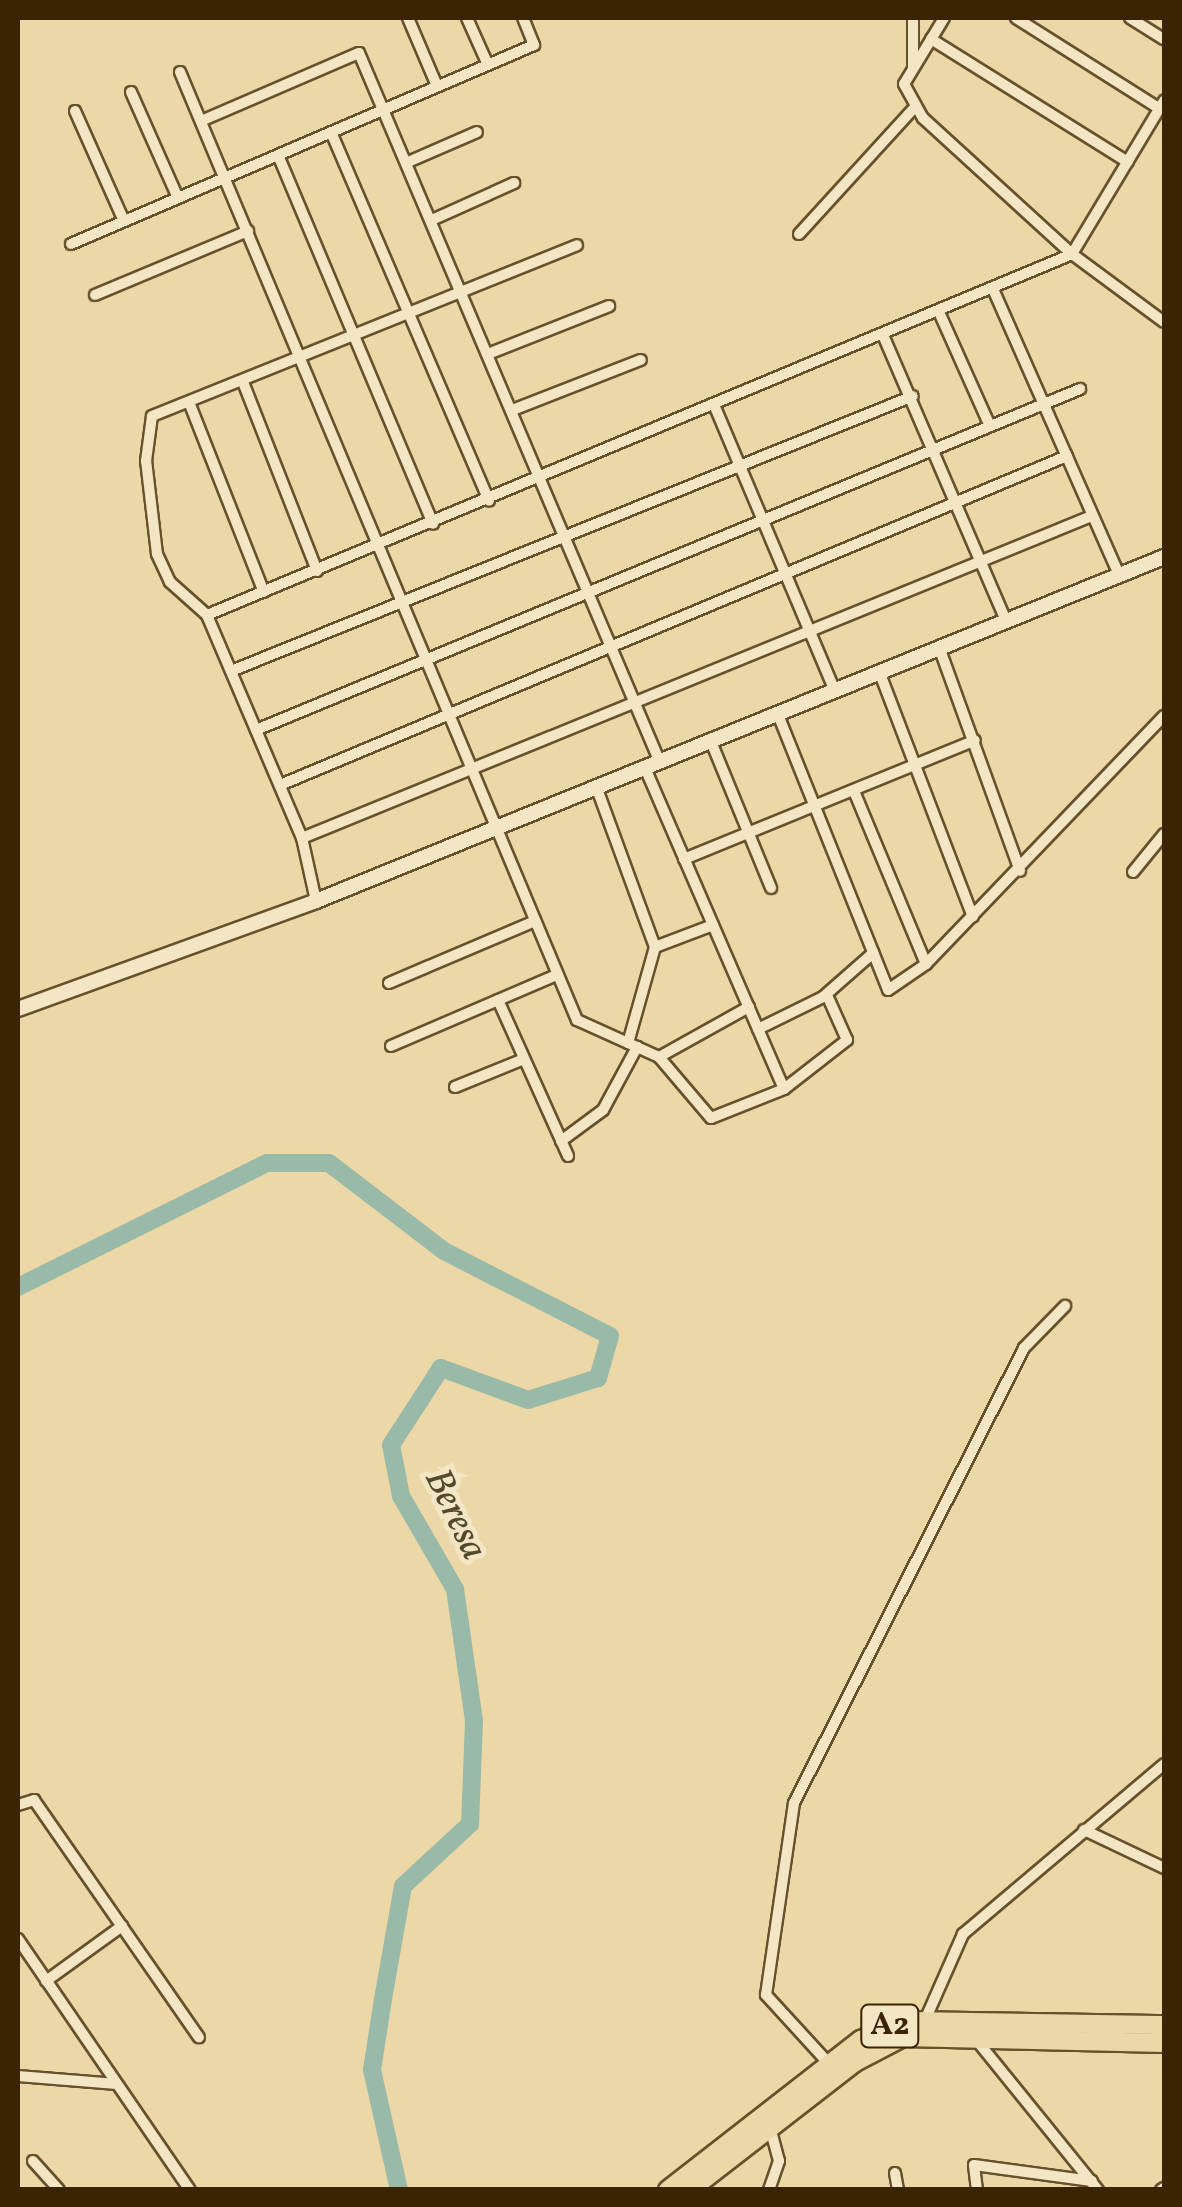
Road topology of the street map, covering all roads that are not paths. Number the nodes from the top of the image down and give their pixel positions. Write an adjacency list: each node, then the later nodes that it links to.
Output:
1 (408, 18): 13 (street)
2 (467, 18): 10 (street)
3 (523, 18): 10 (street)
4 (913, 18): 11 (street)
5 (944, 18): 8 (street)
6 (1016, 18): 15 (street)
7 (1130, 18): 9 (street)
8 (931, 39): 11 (street); 24 (street)
9 (1164, 39)
10 (488, 65): 13 (street)
11 (913, 69): 16 (street)
12 (180, 72): 19 (street)
13 (437, 86): 17 (street)
14 (131, 92): 27 (street)
15 (1162, 105): 24 (street)
16 (916, 106): 31 (street); 34 (street)
17 (384, 109): 19 (street); 20 (street); 23 (street)
18 (75, 111): 29 (street)
19 (201, 121): 25 (street)
20 (331, 132): 22 (street); 39 (street)
21 (477, 132): 23 (street)
22 (278, 155): 25 (street); 43 (street)
23 (408, 162): 28 (street)
24 (1128, 162): 34 (street)
25 (225, 178): 27 (street); 30 (street)
26 (514, 183): 28 (street)
27 (178, 198): 29 (street)
28 (434, 219): 36 (street)
29 (124, 221): 32 (street)
30 (248, 231): 37 (street); 45 (street)
31 (799, 234)
32 (71, 244)
33 (576, 245): 36 (street)
34 (1072, 254): 35 (street); 41 (street)
35 (992, 289): 40 (street); 51 (street)
36 (466, 290): 39 (street); 44 (street)
37 (95, 295)
38 (608, 306): 44 (street)
39 (414, 312): 43 (street); 59 (street)
40 (939, 312): 42 (street); 54 (street)
41 (1164, 322)
42 (883, 336): 49 (street); 52 (street)
43 (355, 337): 45 (street); 63 (street)
44 (493, 352): 53 (street)
45 (301, 358): 47 (street); 65 (street)
46 (641, 360): 53 (street)
47 (243, 382): 50 (street); 68 (street)
48 (1080, 389): 51 (street)
49 (912, 396): 55 (street); 57 (street)
50 (189, 402): 71 (street); 74 (street)
51 (1044, 404): 54 (street); 56 (street)
52 (715, 407): 57 (street); 58 (street)
53 (516, 408): 58 (street)
54 (990, 426): 55 (street)
55 (934, 449): 60 (street); 62 (street)
56 (1067, 456): 60 (street); 61 (street)
57 (740, 466): 62 (street); 64 (street)
58 (544, 478): 59 (street); 64 (street)
59 (489, 501): 63 (street)
60 (958, 502): 67 (street); 69 (street)
61 (1092, 516): 67 (street); 70 (street)
62 (762, 520): 69 (street); 72 (street)
63 (434, 524): 65 (street)
64 (566, 535): 72 (street); 73 (street)
65 (378, 547): 68 (street); 73 (street)
66 (1164, 557): 70 (street)
67 (982, 560): 75 (street); 76 (street)
68 (317, 571): 71 (street)
69 (785, 574): 76 (street); 77 (street)
70 (1120, 575): 75 (street)
71 (264, 592): 74 (street)
72 (590, 592): 77 (street); 79 (street)
73 (401, 601): 79 (street); 80 (street)
74 (207, 615): 80 (street)
75 (1006, 620): 78 (street)
76 (807, 626): 82 (street); 83 (street)
77 (612, 647): 83 (street); 85 (street)
78 (939, 647): 81 (street); 89 (street)
79 (425, 659): 85 (street); 87 (street)
80 (231, 671): 87 (street)
81 (879, 671): 82 (street); 91 (street)
82 (834, 689): 84 (street)
83 (634, 701): 90 (street); 93 (street)
84 (778, 712): 88 (street); 97 (street)
85 (449, 716): 93 (street); 94 (street)
86 (1164, 716): 103 (street)
87 (256, 730): 94 (street)
88 (710, 739): 90 (street); 99 (street)
89 (976, 740): 91 (street); 103 (street)
90 (659, 760): 92 (street)
91 (917, 764): 96 (street); 107 (street)
92 (644, 766): 95 (street); 102 (street)
93 (470, 767): 98 (street); 101 (street)
94 (280, 785): 101 (street)
95 (596, 786): 98 (street); 110 (street)
96 (854, 791): 97 (street); 112 (street)
97 (816, 806): 99 (street); 111 (street)
98 (495, 826): 106 (street); 108 (street)
99 (748, 833): 102 (street); 105 (street)
100 (1164, 834): 104 (street)
101 (302, 838): 106 (street)
102 (684, 859): 109 (street)
103 (1020, 870): 107 (street)
104 (1133, 872)
105 (771, 888)
106 (316, 901): 118 (street)
107 (974, 917): 112 (street)
108 (535, 921): 113 (street); 114 (street)
109 (713, 925): 110 (street); 117 (street)
110 (655, 947): 120 (street)
111 (873, 953): 112 (street); 115 (street)
112 (926, 964)
113 (558, 975): 116 (street); 120 (street)
114 (389, 983)
115 (827, 994): 119 (street); 125 (street)
116 (498, 1000): 121 (street); 123 (street)
117 (748, 1007): 119 (street); 122 (street)
118 (18, 1010)
119 (758, 1029): 125 (street)
120 (632, 1045): 122 (street); 126 (street)
121 (391, 1046)
122 (660, 1057): 125 (street)
123 (524, 1059): 124 (street); 126 (street)
124 (455, 1087)
125 (784, 1089)
126 (562, 1141): 127 (street)
127 (568, 1156)
128 (1066, 1306): 141 (street)
129 (1162, 1768): 131 (street)
130 (18, 1805): 133 (street)
131 (1084, 1830): 132 (street); 136 (street)
132 (1164, 1868)
133 (122, 1926): 135 (street); 139 (street)
134 (18, 1939): 135 (street)
135 (46, 1981): 143 (street)
136 (926, 2018): 138 (highway, A2); 141 (highway, A2)
137 (1164, 2026): 138 (highway, A2)
138 (974, 2029): 140 (highway, A2); 141 (highway, A2); 147 (street)
139 (199, 2037)
140 (1164, 2043)
141 (833, 2070): 144 (highway, A2); 150 (highway, A2)
142 (18, 2076): 143 (street)
143 (117, 2084): 149 (street)
144 (770, 2128): 151 (highway, A2); 152 (street)
145 (32, 2161): 148 (street)
146 (895, 2173): 153 (street)
147 (1095, 2185): 154 (street)
148 (59, 2190)
149 (190, 2190)
150 (668, 2190)
151 (690, 2190)
152 (769, 2190)
153 (898, 2190)
154 (977, 2190)

